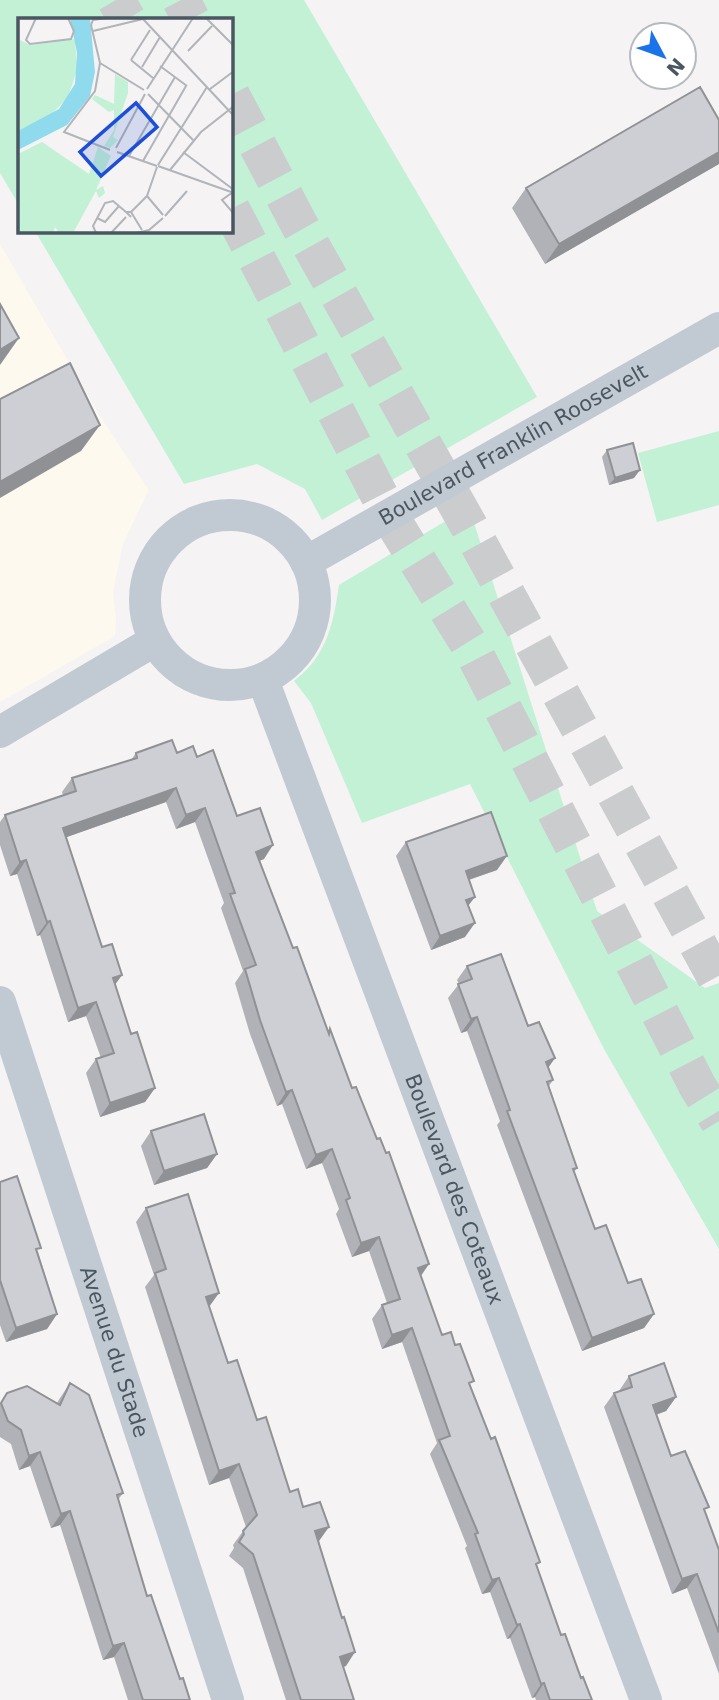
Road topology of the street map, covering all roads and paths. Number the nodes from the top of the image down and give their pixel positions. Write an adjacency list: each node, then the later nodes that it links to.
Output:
1 (719, 328): 2 (street, Boulevard Franklin Roosevelt)
2 (306, 562): 3 (street); 4 (street)
3 (154, 641): 4 (street); 5 (street)
4 (263, 680): 8 (street, Boulevard des Coteaux)
5 (0, 732)
6 (0, 1002): 7 (street, Avenue du Stade)
7 (228, 1700)
8 (646, 1700)

